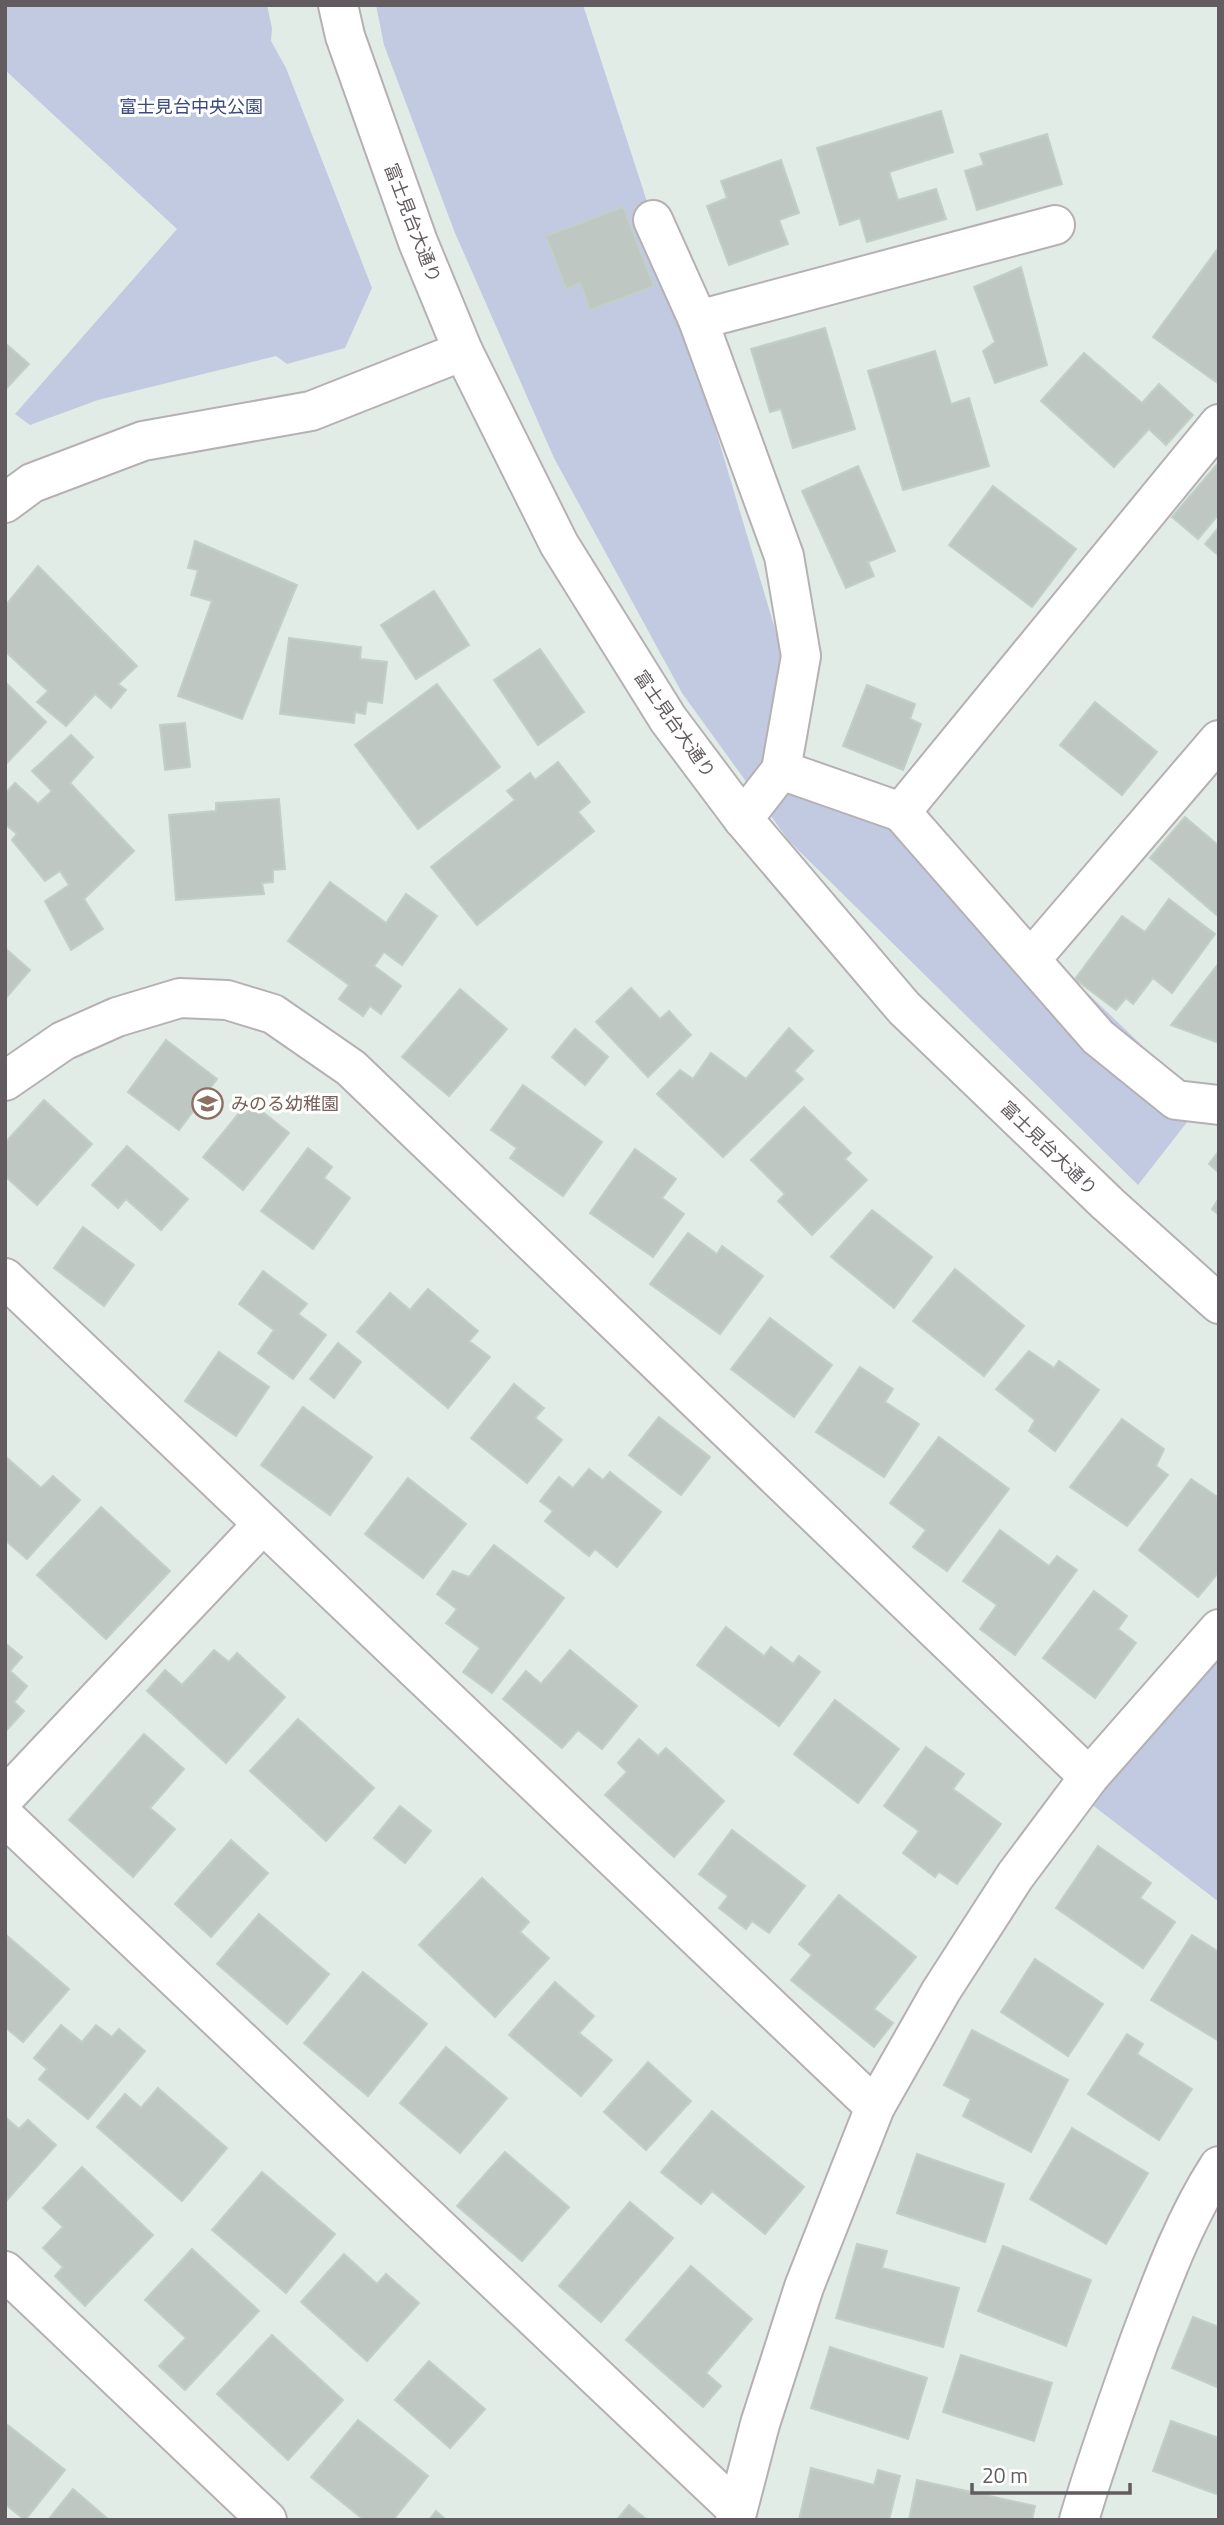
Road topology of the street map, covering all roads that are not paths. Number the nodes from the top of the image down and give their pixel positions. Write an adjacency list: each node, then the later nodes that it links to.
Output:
1 (338, 5): 5 (street, 富士見台大通り)
2 (653, 220): 4 (street)
3 (1055, 225): 4 (street)
4 (698, 320): 9 (street)
5 (463, 351): 7 (street); 11 (street, 富士見台大通り)
6 (1219, 424): 10 (street)
7 (5, 503)
8 (1219, 740): 12 (street)
9 (781, 770): 10 (street); 11 (street)
10 (901, 812): 12 (street)
11 (743, 819): 16 (street, 富士見台大通り)
12 (1031, 959): 14 (street)
13 (5, 1082): 19 (street)
14 (1219, 1105)
15 (5, 1278): 17 (street)
16 (1219, 1304)
17 (263, 1524): 20 (street); 22 (street)
18 (1219, 1629): 19 (street)
19 (1089, 1777): 22 (street)
20 (5, 1797)
21 (5, 1817): 25 (street)
22 (875, 2107): 25 (street)
23 (1219, 2166): 27 (street)
24 (5, 2271): 26 (street)
25 (735, 2514)
26 (267, 2520)
27 (1079, 2520)

